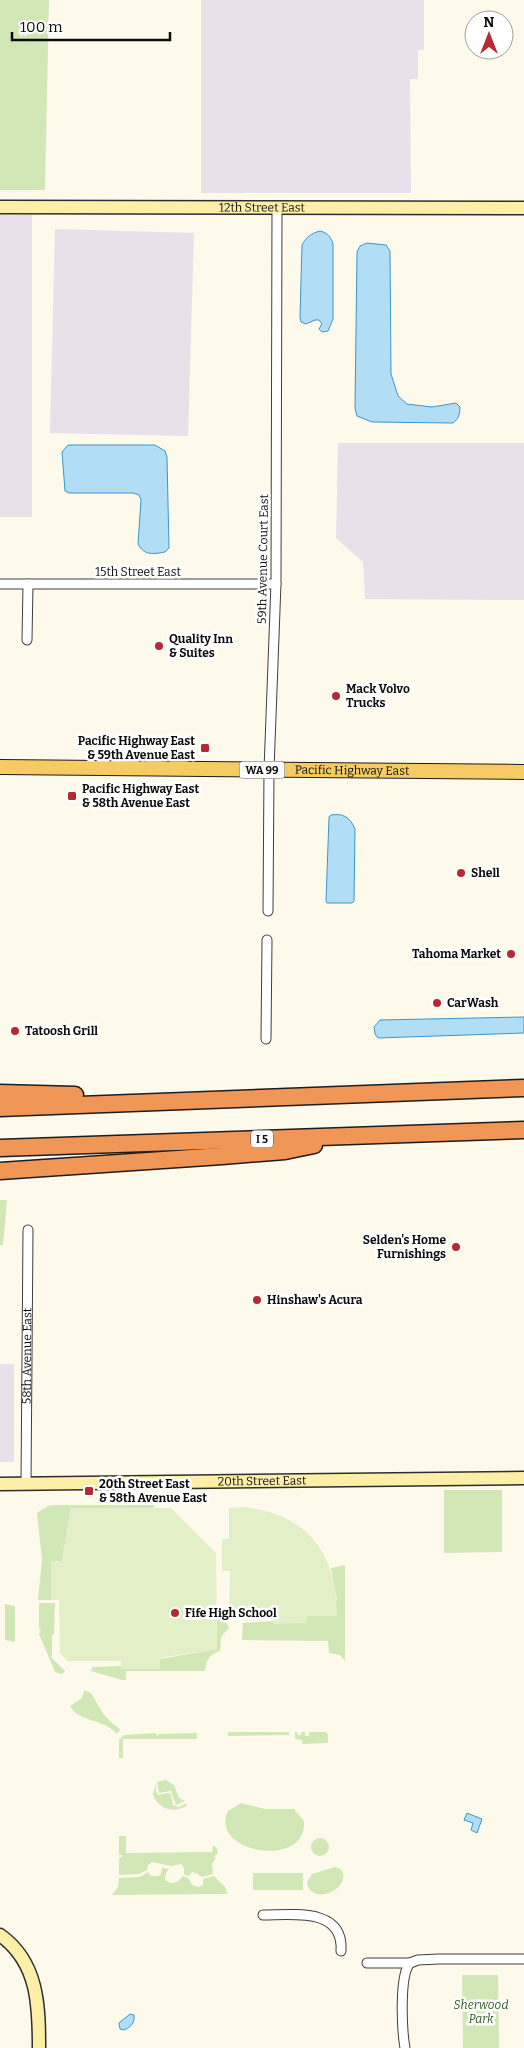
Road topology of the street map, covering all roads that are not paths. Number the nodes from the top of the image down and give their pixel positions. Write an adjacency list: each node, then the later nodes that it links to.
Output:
1 (0, 207): 2 (street, 12th Street East)
2 (277, 208): 3 (street, 12th Street East); 6 (street, 59th Avenue Court East)
3 (524, 208)
4 (0, 584): 5 (street, 15th Street East)
5 (28, 584): 6 (street, 15th Street East); 7 (street)
6 (276, 584): 9 (street, 59th Avenue Court East)
7 (27, 640)
8 (0, 767): 9 (main road, Pacific Highway East / WA 99)
9 (269, 770): 10 (main road, Pacific Highway East / WA 99); 11 (street, 59th Avenue Court East)
10 (524, 772)
11 (268, 911)
12 (267, 940): 13 (street)
13 (266, 1039)
14 (524, 1088): 16 (highway)
15 (0, 1093): 16 (highway)
16 (242, 1100): 17 (highway)
17 (0, 1108)
18 (524, 1130): 19 (highway, I 5)
19 (369, 1135): 20 (highway, I 5); 21 (highway)
20 (0, 1148)
21 (0, 1171)
22 (28, 1230): 25 (street, 58th Avenue East)
23 (524, 1478): 25 (street, 20th Street East)
24 (0, 1484): 25 (street, 20th Street East)
25 (26, 1484)
26 (263, 1915): 28 (street)
27 (4, 1938): 32 (street)
28 (341, 1951)
29 (524, 1959): 31 (street)
30 (367, 1963): 31 (street)
31 (410, 1963): 33 (street)
32 (39, 2048)
33 (404, 2048)

